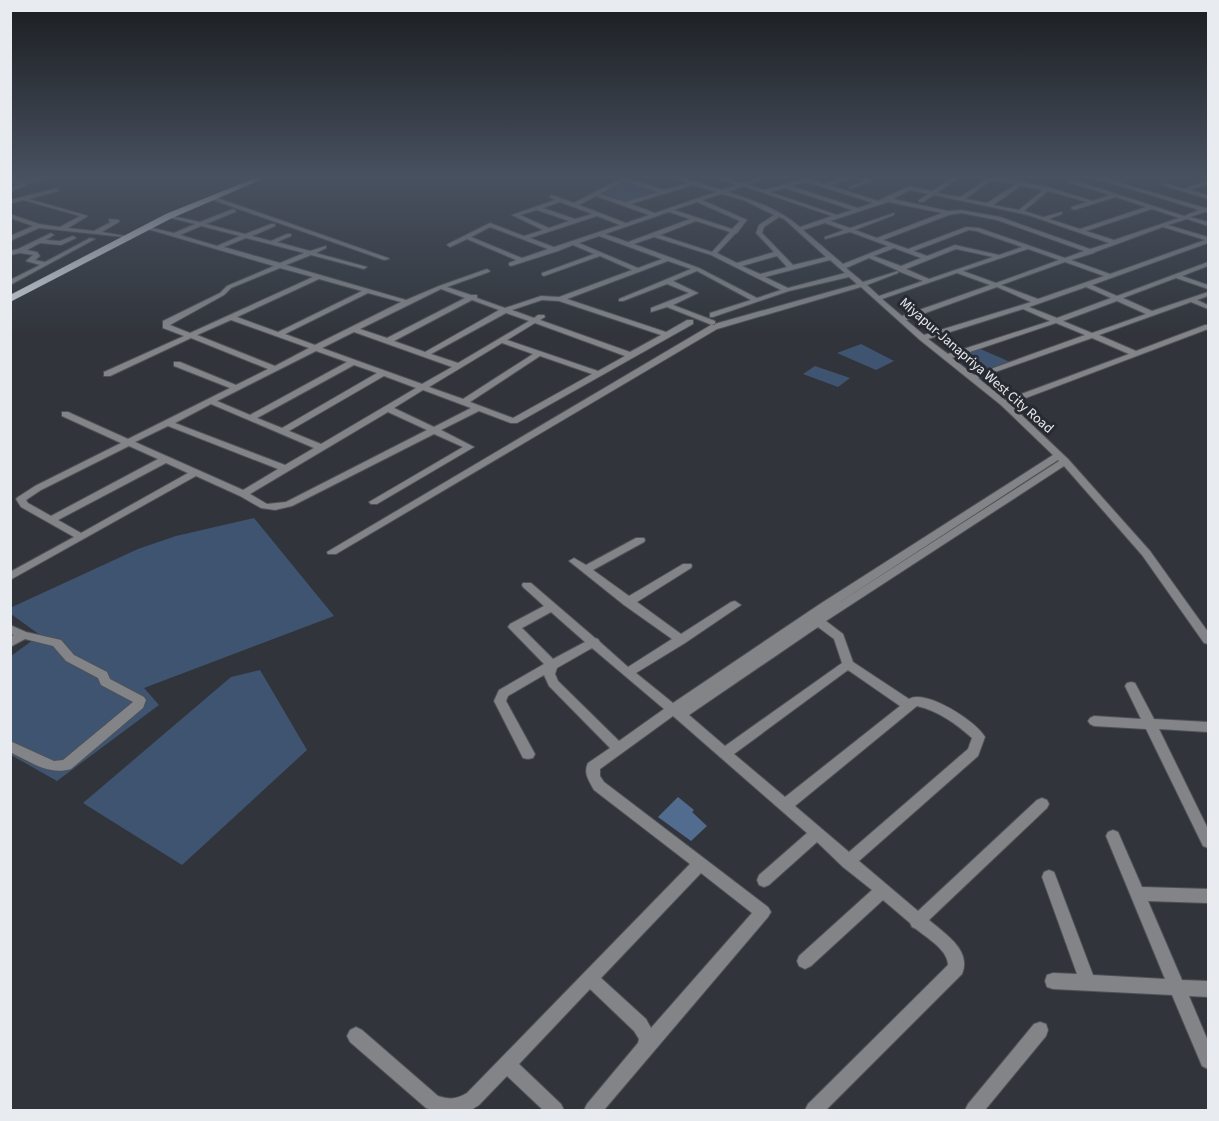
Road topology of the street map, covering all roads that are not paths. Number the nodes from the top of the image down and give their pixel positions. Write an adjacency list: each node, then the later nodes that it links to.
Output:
1 (30, 229): 42 (street)
2 (62, 229): 38 (street)
3 (104, 229): 38 (street)
4 (136, 229): 39 (main road)
5 (142, 229): 107 (main road)
6 (154, 229): 35 (street)
7 (188, 229): 35 (street)
8 (222, 229): 40 (street)
9 (263, 229): 40 (street)
10 (296, 229): 71 (street)
11 (482, 229): 41 (street)
12 (501, 229): 44 (street)
13 (609, 229): 58 (street)
14 (611, 229): 33 (street)
15 (670, 229): 37 (street)
16 (727, 229): 32 (street)
17 (737, 229): 32 (street)
18 (759, 229): 64 (street)
19 (799, 229): 69 (street, Miyapur-Janapriya West City Road)
20 (905, 229): 46 (street)
21 (967, 229): 60 (street)
22 (975, 229): 56 (street)
23 (1025, 229): 62 (street)
24 (1074, 229): 31 (street)
25 (1084, 229): 31 (street)
26 (1157, 229): 51 (street)
27 (1158, 229): 73 (street)
28 (1177, 229): 47 (street)
29 (548, 230): 44 (street)
30 (849, 230): 45 (street); 46 (street)
31 (1079, 231): 51 (street)
32 (735, 232): 66 (street)
33 (599, 234): 50 (street); 53 (street)
34 (51, 235): 48 (street)
35 (174, 235): 57 (street)
36 (289, 235): 49 (street)
37 (655, 235): 53 (street); 66 (street)
38 (93, 236): 39 (street); 74 (street)
39 (122, 236): 102 (main road)
40 (248, 236): 49 (street); 57 (street)
41 (467, 237): 52 (street); 58 (street)
42 (10, 238)
43 (73, 238): 48 (street)
44 (524, 238): 58 (street)
45 (827, 238)
46 (877, 240): 54 (street)
47 (1209, 240): 89 (street)
48 (39, 241): 59 (street)
49 (272, 242): 61 (street)
50 (574, 243): 58 (street); 65 (street)
51 (1116, 243): 62 (street)
52 (450, 245)
53 (627, 245): 72 (street)
54 (894, 246): 60 (street); 67 (street)
55 (324, 247): 61 (street)
56 (1029, 247): 68 (street); 73 (street)
57 (217, 248): 76 (street)
58 (553, 249)
59 (20, 251): 63 (street); 74 (street)
60 (908, 251): 70 (street)
61 (311, 252): 76 (street); 77 (street)
62 (1092, 252): 73 (street)
63 (10, 253)
64 (780, 253): 75 (street); 80 (street)
65 (600, 254): 82 (street); 86 (street)
66 (713, 254): 75 (street)
67 (869, 256): 78 (street); 83 (street)
68 (998, 256): 70 (street); 85 (street)
69 (832, 257): 78 (street, Miyapur-Janapriya West City Road); 80 (street)
70 (927, 258): 83 (street)
71 (386, 259)
72 (667, 259): 81 (street); 82 (street)
73 (1068, 261): 89 (street); 98 (street)
74 (46, 264): 94 (street)
75 (738, 265): 88 (street)
76 (279, 266): 91 (street); 130 (street)
77 (364, 267)
78 (842, 267): 87 (street, Miyapur-Janapriya West City Road)
79 (1206, 267): 90 (street)
80 (792, 268): 88 (street)
81 (697, 269): 92 (street); 110 (street)
82 (638, 270): 108 (street)
83 (899, 270): 93 (street); 95 (street)
84 (487, 271): 96 (street)
85 (959, 272): 93 (street); 98 (street)
86 (544, 274)
87 (851, 274): 95 (street, Miyapur-Janapriya West City Road); 101 (street)
88 (761, 276): 101 (street)
89 (1110, 276): 97 (street)
90 (1176, 276): 99 (street); 106 (street)
91 (318, 277): 100 (street); 120 (street)
92 (667, 281): 109 (street); 114 (street)
93 (929, 281): 105 (street)
94 (10, 283)
95 (863, 284): 105 (street, Miyapur-Janapriya West City Road); 171 (street)
96 (445, 285): 104 (street); 112 (street)
97 (1087, 285): 106 (street); 113 (street)
98 (998, 286): 113 (street); 122 (street)
99 (1209, 287)
100 (369, 290): 112 (street); 127 (street)
101 (787, 290): 110 (street)
102 (10, 293)
103 (1209, 294): 111 (street)
104 (476, 296): 117 (street); 133 (street)
105 (878, 298): 122 (street, Miyapur-Janapriya West City Road)
106 (1118, 298): 119 (street); 123 (street)
107 (10, 299)
108 (560, 299): 117 (street); 128 (street)
109 (621, 300)
110 (756, 300): 114 (street)
111 (1191, 300): 116 (street); 119 (street)
112 (407, 302): 126 (street)
113 (1038, 302): 115 (street)
114 (667, 305): 118 (street)
115 (1023, 307): 123 (street); 131 (street)
116 (1209, 307)
117 (509, 308): 121 (street); 138 (street)
118 (654, 310)
119 (1150, 313): 129 (street)
120 (231, 317): 127 (street); 130 (street)
121 (538, 319): 132 (street); 135 (street)
122 (902, 320): 131 (street, Miyapur-Janapriya West City Road)
123 (1056, 321): 129 (street); 139 (street)
124 (690, 322): 128 (street)
125 (1209, 327): 137 (street)
126 (354, 329): 133 (street); 134 (street)
127 (278, 334): 134 (street)
128 (667, 335): 135 (street)
129 (1092, 335): 137 (street); 147 (street)
130 (189, 336): 143 (street); 145 (street)
131 (923, 338): 139 (street, Miyapur-Janapriya West City Road)
132 (502, 340): 136 (street); 142 (street)
133 (387, 341): 138 (street)
134 (315, 348): 140 (street); 143 (street)
135 (633, 353): 146 (street)
136 (539, 354): 146 (street); 151 (street)
137 (1137, 354): 152 (street)
138 (424, 355): 142 (street)
139 (947, 357): 147 (street, Miyapur-Janapriya West City Road)
140 (353, 362): 144 (street); 156 (street)
141 (177, 364): 148 (street)
142 (458, 366): 149 (street)
143 (276, 369): 148 (street)
144 (384, 373): 149 (street); 159 (street)
145 (107, 374)
146 (597, 374): 154 (street)
147 (972, 378): 152 (street, Miyapur-Janapriya West City Road)
148 (236, 388): 150 (street)
149 (423, 388): 151 (street); 153 (street)
150 (210, 401): 156 (street); 157 (street)
151 (464, 402): 154 (street)
152 (1004, 403): 162 (street, Miyapur-Janapriya West City Road)
153 (387, 408): 158 (street); 161 (street)
154 (478, 408): 158 (street)
155 (65, 414): 160 (street)
156 (250, 418): 159 (street)
157 (168, 423): 160 (street); 164 (street)
158 (436, 430): 166 (street); 167 (street)
159 (283, 431): 161 (street)
160 (128, 443): 163 (street); 168 (street)
161 (320, 447): 164 (street)
162 (1062, 458): 180 (street); 184 (street, Miyapur-Janapriya West City Road); 192 (street)
163 (166, 459): 165 (street); 168 (street)
164 (283, 468): 166 (street)
165 (195, 472): 166 (street); 169 (street)
166 (243, 494)
167 (374, 502)
168 (50, 520): 169 (street)
169 (82, 537): 175 (street)
170 (639, 540): 174 (street)
171 (332, 552)
172 (574, 561): 174 (street)
173 (687, 566): 177 (street)
174 (586, 569): 177 (street)
175 (10, 577)
176 (527, 585): 179 (street)
177 (628, 602): 183 (street)
178 (735, 604): 183 (street)
179 (552, 607): 185 (street); 188 (street)
180 (818, 621): 187 (street); 192 (street)
181 (10, 629): 182 (street)
182 (23, 635): 186 (street); 196 (street)
183 (681, 640): 189 (street)
184 (1209, 640)
185 (594, 642): 188 (street); 189 (street)
186 (10, 644)
187 (848, 664): 191 (street); 199 (street)
188 (552, 665): 197 (street); 198 (street)
189 (627, 673): 192 (street)
190 (1131, 686): 194 (street)
191 (909, 706): 201 (street); 205 (street)
192 (676, 713): 197 (street); 199 (street)
193 (1094, 721): 194 (street)
194 (1150, 724): 195 (street); 204 (street)
195 (1209, 727)
196 (10, 746)
197 (618, 748): 206 (street)
198 (528, 754)
199 (724, 754): 201 (street)
200 (1042, 804): 212 (street)
201 (784, 806): 202 (street)
202 (816, 834): 205 (street); 208 (street)
203 (1113, 836): 210 (street)
204 (1209, 842)
205 (848, 862): 209 (street)
206 (700, 864): 214 (street); 221 (street)
207 (1048, 877): 216 (street)
208 (764, 880)
209 (882, 891): 212 (street); 213 (street)
210 (1138, 894): 211 (street); 217 (street)
211 (1209, 896)
212 (917, 922): 226 (street)
213 (805, 960)
214 (591, 979): 221 (street); 223 (street)
215 (1053, 981): 216 (street)
216 (1088, 983): 217 (street)
217 (1178, 987): 218 (street); 222 (street)
218 (1209, 989)
219 (1040, 1030): 227 (street)
220 (356, 1036): 223 (street)
221 (646, 1047): 225 (street)
222 (1209, 1060)
223 (507, 1064): 224 (street)
224 (555, 1110)
225 (593, 1110)
226 (814, 1110)
227 (974, 1110)

